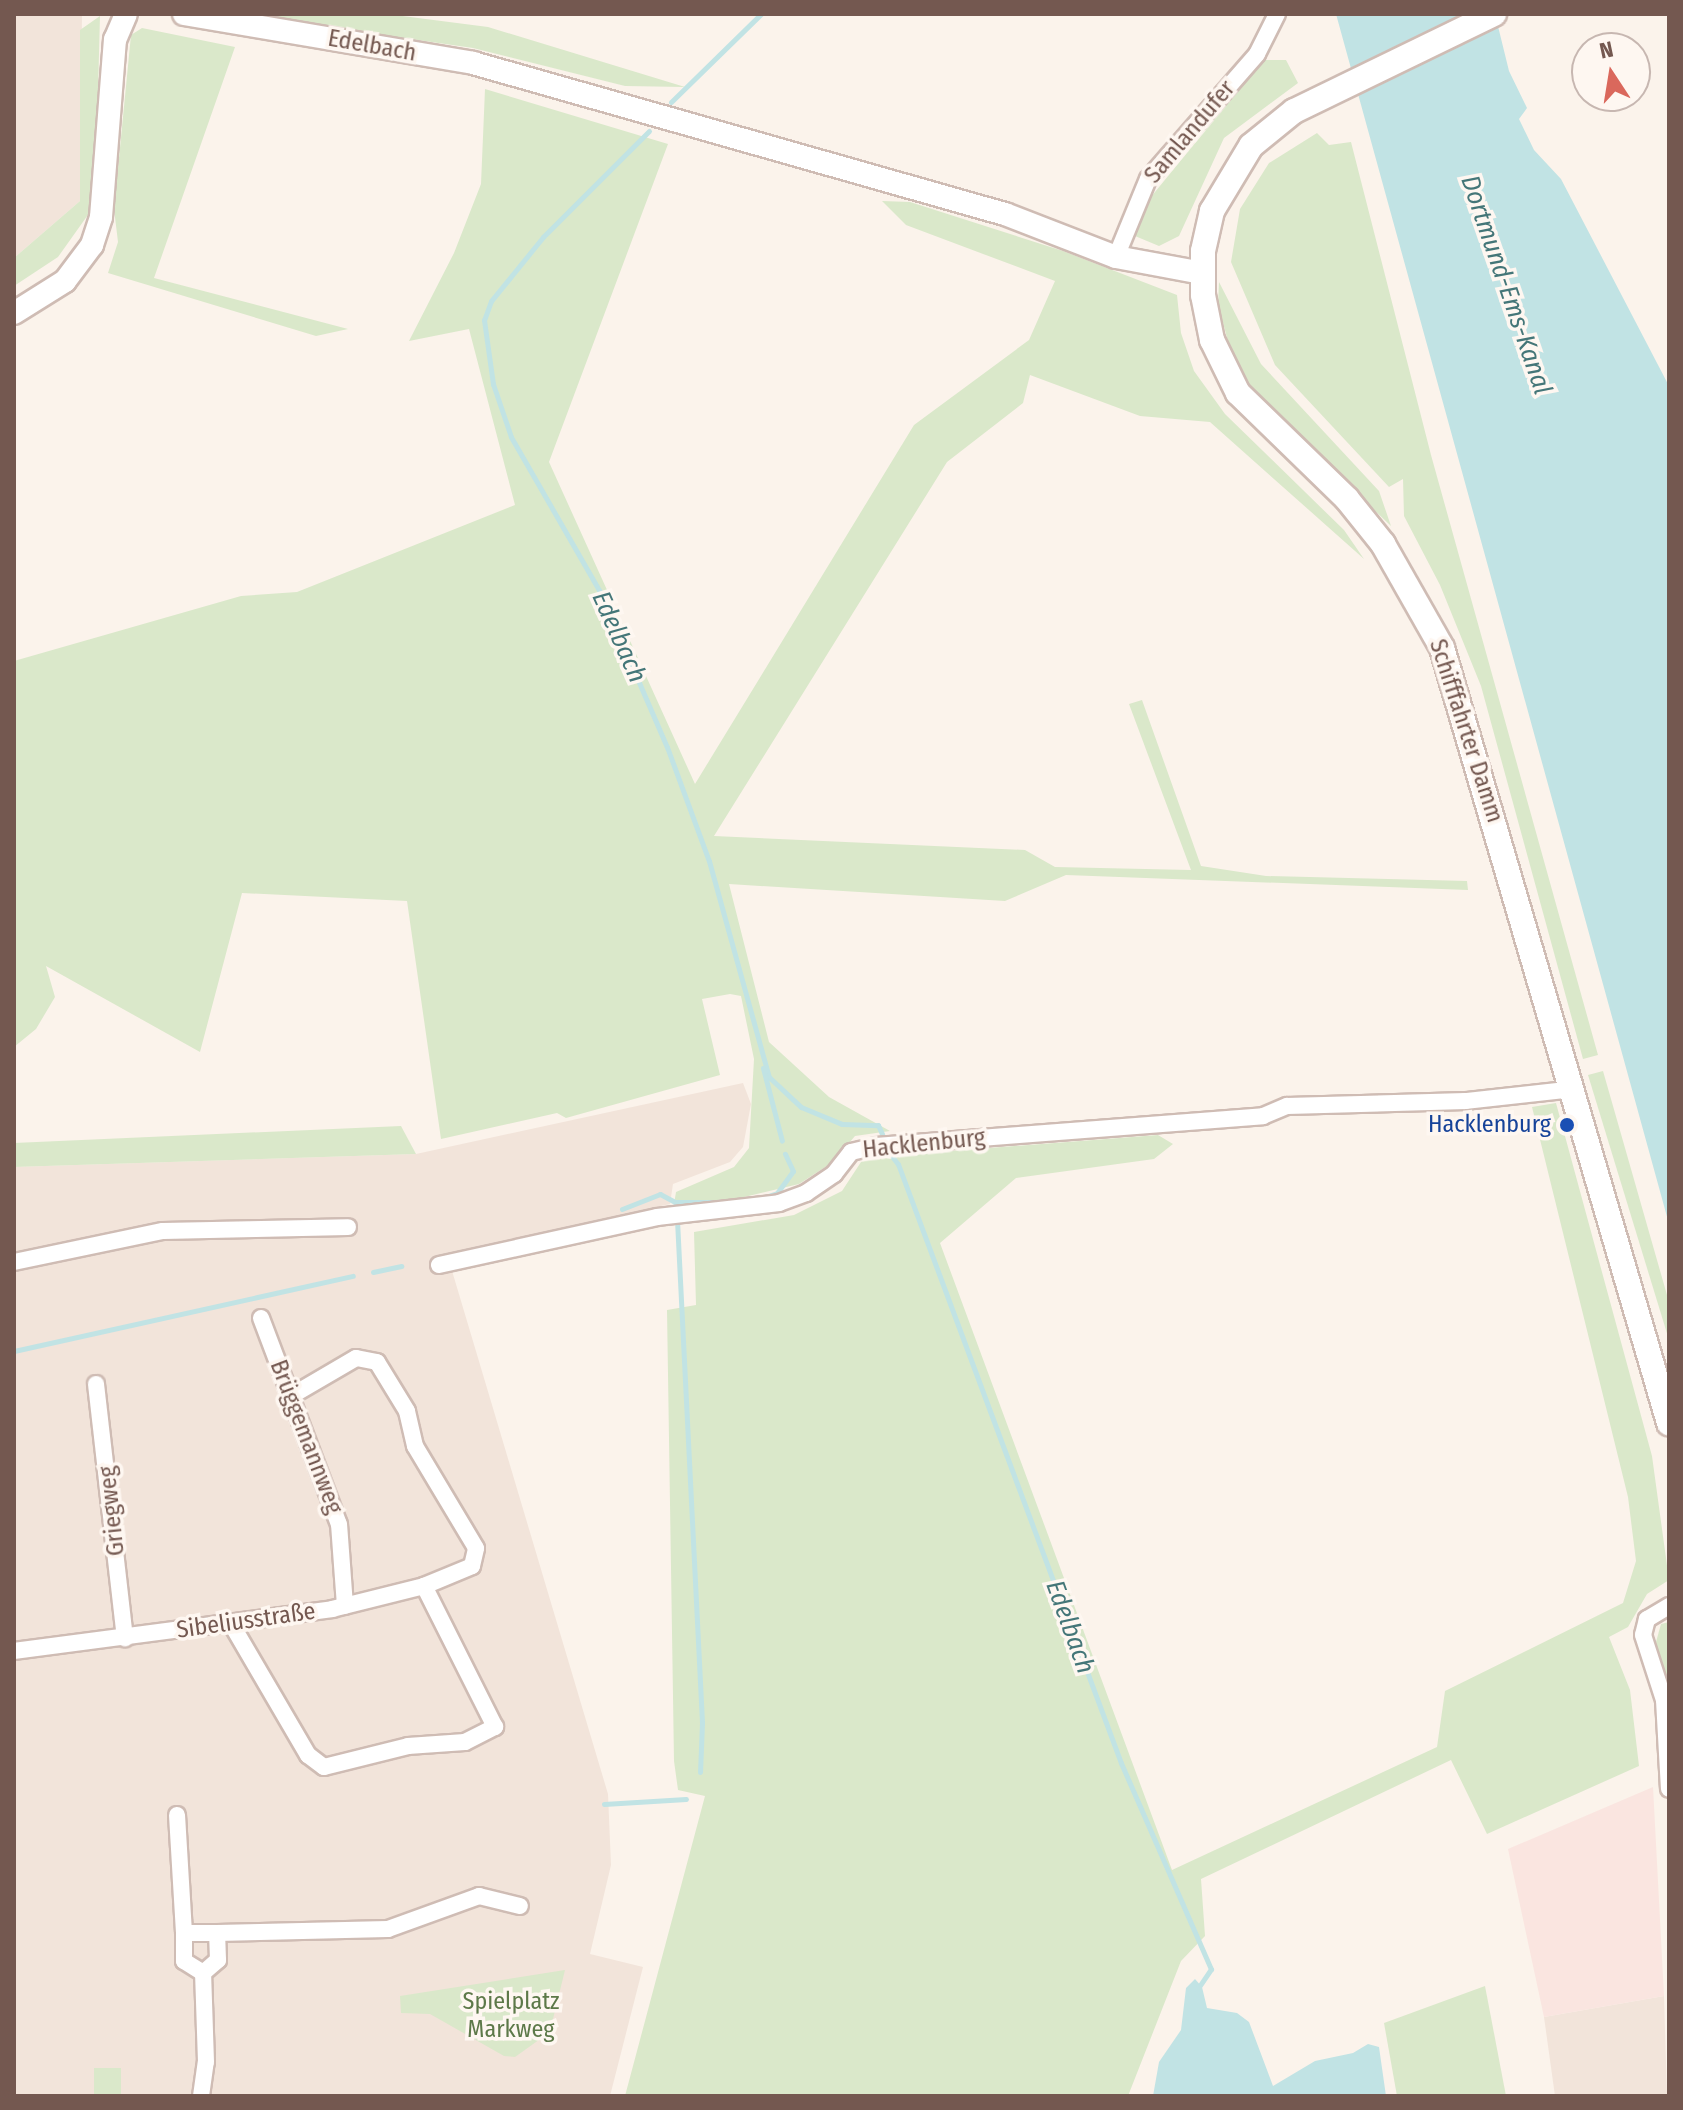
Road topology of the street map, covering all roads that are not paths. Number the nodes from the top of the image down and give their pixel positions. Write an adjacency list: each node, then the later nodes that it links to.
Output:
1 (126, 14): 7 (street)
2 (184, 14): 5 (street, Edelbach)
3 (1277, 14): 5 (street, Samlandufer)
4 (1494, 14): 6 (main road, Schifffahrter Damm)
5 (1116, 257): 6 (street, Edelbach)
6 (1202, 273): 8 (main road, Schifffahrter Damm)
7 (14, 313)
8 (1574, 1089): 11 (street, Hacklenburg); 15 (main road, Schifffahrter Damm)
9 (348, 1227): 10 (street)
10 (14, 1262)
11 (439, 1265)
12 (261, 1318): 14 (street, Brüggemannweg)
13 (96, 1384): 20 (street, Griegweg)
14 (291, 1396): 16 (street, Sibeliusstraße); 17 (street, Brüggemannweg)
15 (1669, 1423)
16 (424, 1586): 17 (street, Sibeliusstraße); 19 (street)
17 (345, 1606): 19 (street, Sibeliusstraße)
18 (1669, 1606): 22 (street)
19 (232, 1625): 20 (street, Sibeliusstraße)
20 (125, 1638): 21 (street, Sibeliusstraße)
21 (14, 1651)
22 (1669, 1789)
23 (177, 1815): 25 (street)
24 (520, 1906): 26 (street)
25 (184, 1933): 26 (street); 27 (street)
26 (217, 1933): 27 (street)
27 (203, 1973): 28 (street)
28 (201, 2096)

